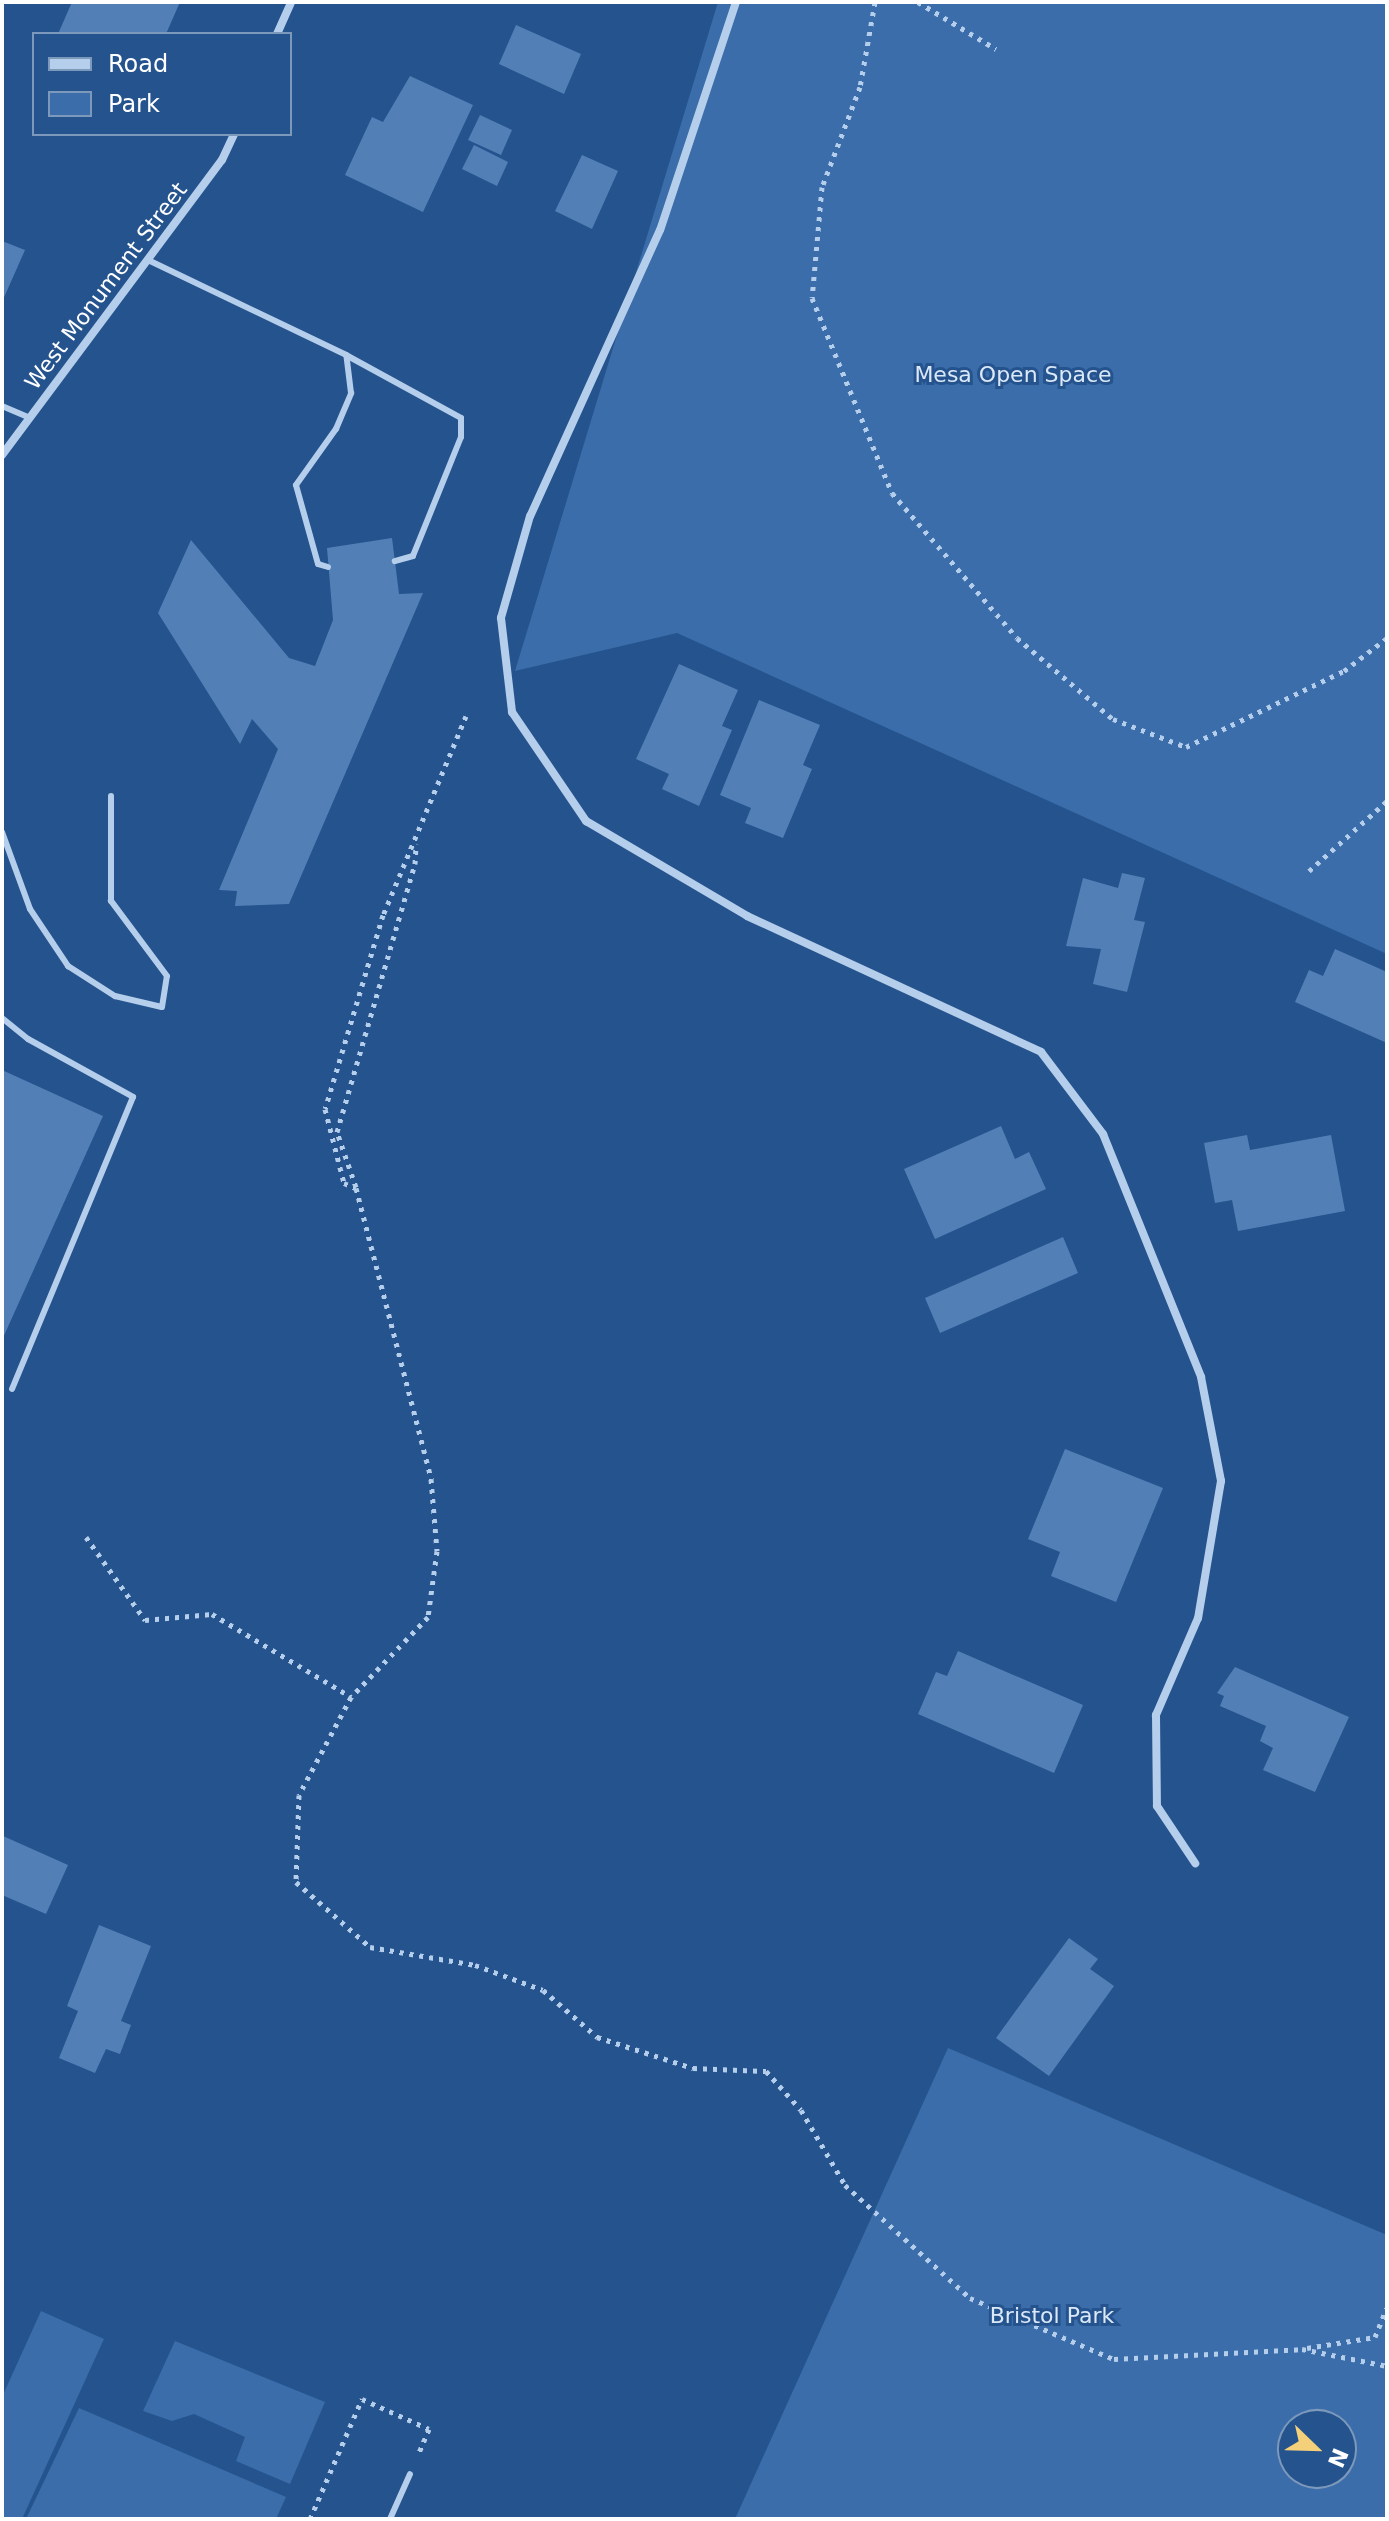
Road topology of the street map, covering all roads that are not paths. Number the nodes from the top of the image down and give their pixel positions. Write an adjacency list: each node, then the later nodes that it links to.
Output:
1 (291, 2): 3 (street)
2 (736, 2): 16 (street)
3 (278, 32)
4 (233, 136): 5 (street, West Monument Street)
5 (148, 260): 6 (lane); 8 (street, West Monument Street)
6 (346, 355): 10 (lane); 11 (lane)
7 (2, 406): 8 (lane)
8 (30, 418): 9 (street, West Monument Street)
9 (2, 455)
10 (395, 561)
11 (328, 567)
12 (111, 796): 13 (lane)
13 (2, 832)
14 (2, 1018): 15 (lane)
15 (12, 1389)
16 (1195, 1863)
17 (410, 2474): 18 (lane)
18 (390, 2519)

